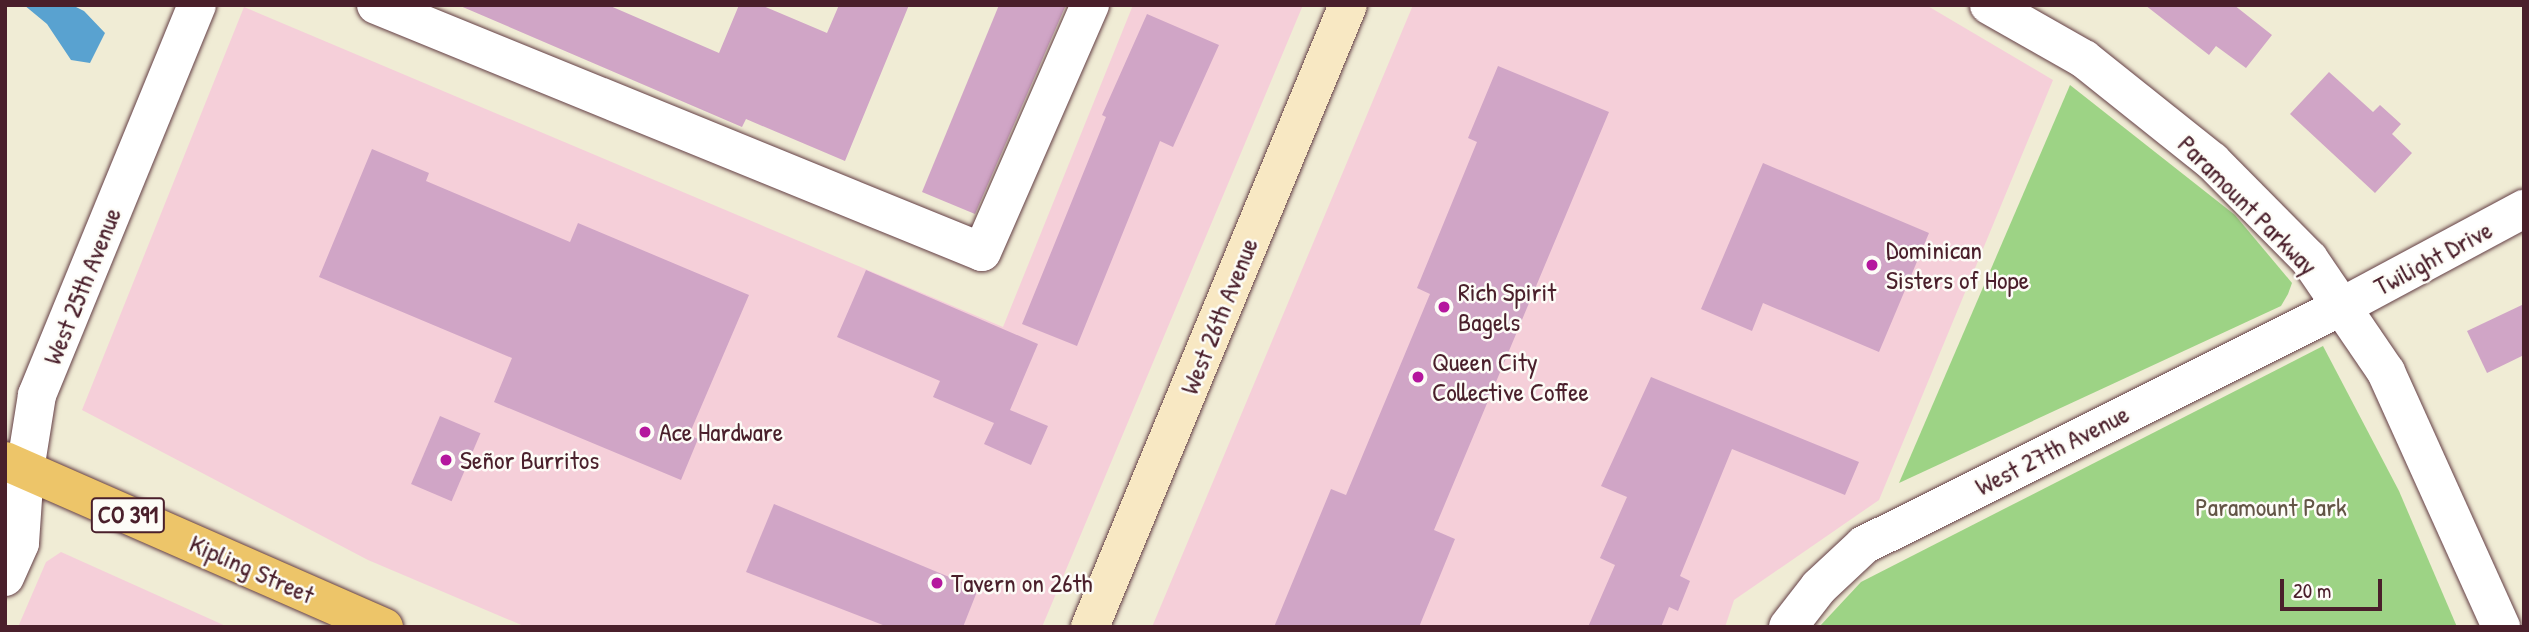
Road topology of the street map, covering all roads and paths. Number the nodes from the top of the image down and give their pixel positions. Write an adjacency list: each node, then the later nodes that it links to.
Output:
1 (197, 5): 8 (street, West 25th Avenue)
2 (376, 5): 3 (street)
3 (1090, 5)
4 (1348, 5): 11 (street, West 26th Avenue)
5 (1989, 5): 7 (street, Paramount Parkway)
6 (2524, 209): 7 (street, Twilight Drive)
7 (2342, 307): 12 (street, West 27th Avenue); 13 (street, Paramount Parkway)
8 (15, 465): 9 (street, West 25th Avenue); 10 (main road, Kipling Street / CO 391)
9 (5, 577)
10 (384, 627)
11 (1090, 627)
12 (1788, 627)
13 (2501, 627)

